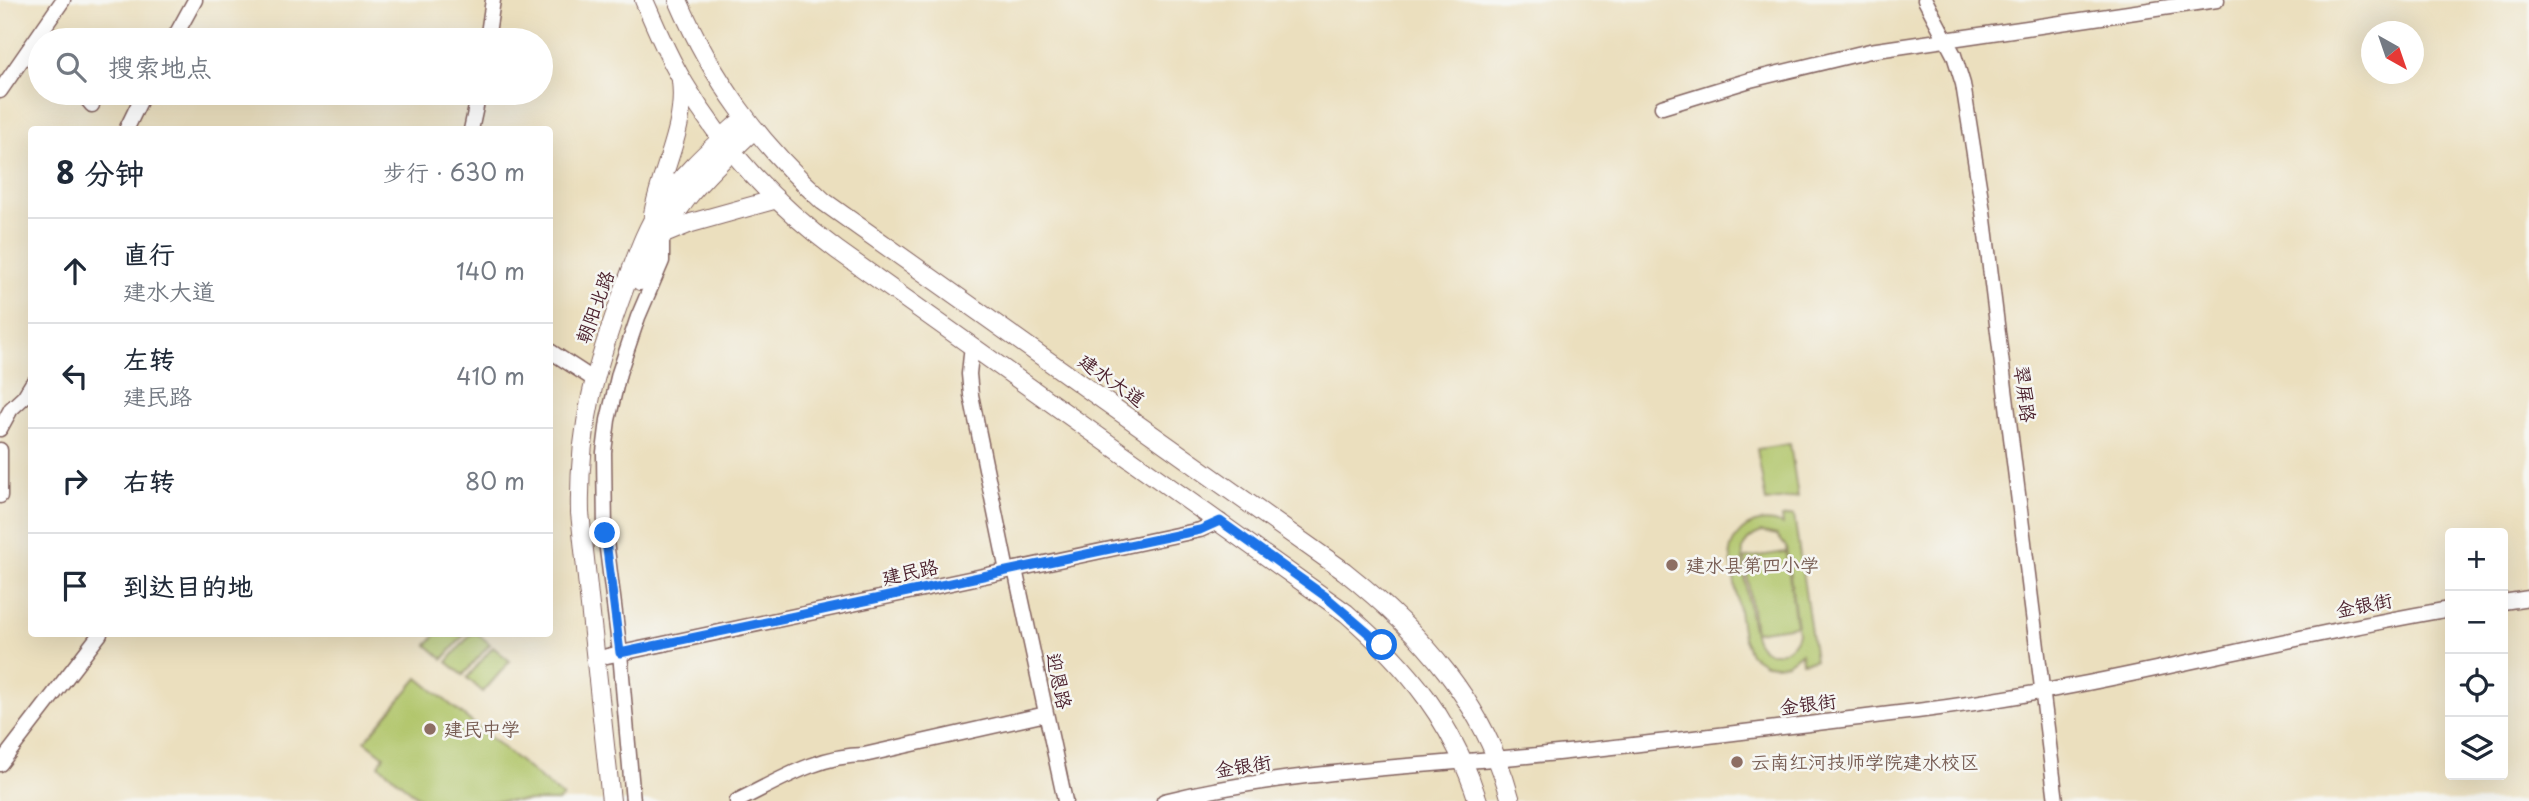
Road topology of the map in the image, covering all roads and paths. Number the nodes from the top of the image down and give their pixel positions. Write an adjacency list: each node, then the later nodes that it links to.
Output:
1 (63, 0): 8 (street)
2 (195, 0): 9 (street)
3 (493, 0): 10 (street)
4 (644, 0): 13 (main road)
5 (678, 0): 18 (main road, 建水大道)
6 (1925, 0): 11 (street, 翠屏路)
7 (2217, 0): 11 (street)
8 (46, 28)
9 (180, 28)
10 (489, 28)
11 (1946, 38): 17 (street); 38 (street, 翠屏路)
12 (28, 54): 14 (street)
13 (681, 78): 21 (main road); 23 (main road)
14 (0, 91)
15 (138, 105): 19 (street)
16 (476, 105): 20 (street)
17 (1662, 107)
18 (750, 123): 21 (main road, 朝阳北路); 40 (main road, 建水大道)
19 (128, 126)
20 (472, 126)
21 (728, 144): 22 (main road); 23 (main road, 朝阳北路)
22 (777, 199): 23 (main road); 24 (main road)
23 (657, 228): 26 (main road, 朝阳北路); 37 (main road, 朝阳北路)
24 (972, 345): 31 (main road); 32 (street, 迎恩路)
25 (553, 353): 26 (street)
26 (593, 379): 43 (main road, 朝阳北路)
27 (28, 390): 28 (street)
28 (0, 429)
29 (0, 450): 30 (street)
30 (0, 496)
31 (1220, 521): 32 (street, 建民路); 41 (main road)
32 (1011, 570): 37 (street, 建民路); 39 (street, 迎恩路)
33 (2529, 598): 34 (street)
34 (2508, 601)
35 (2445, 611): 38 (street, 金银街)
36 (98, 637): 42 (street)
37 (613, 654): 44 (main road, 朝阳北路); 45 (street)
38 (2042, 693): 40 (street, 金银街); 51 (street, 翠屏路)
39 (1046, 714): 46 (street); 47 (street, 迎恩路)
40 (1497, 759): 41 (street, 金银街); 50 (main road, 建水大道)
41 (1464, 762): 48 (street, 金银街); 49 (main road)
42 (0, 764)
43 (611, 801)
44 (623, 801)
45 (633, 801)
46 (737, 801)
47 (1065, 801)
48 (1164, 801)
49 (1479, 801)
50 (1511, 801)
51 (2056, 801)

